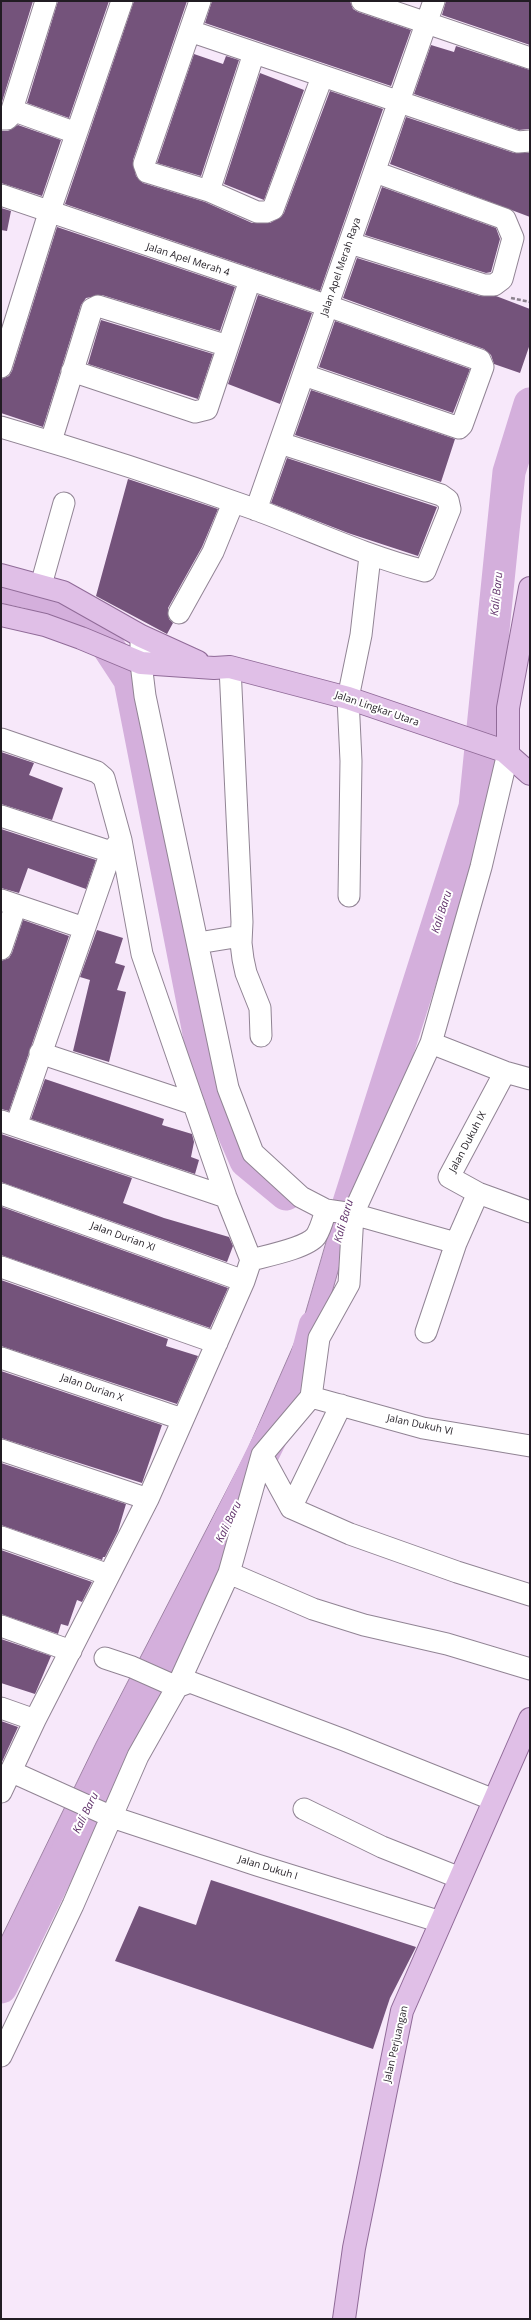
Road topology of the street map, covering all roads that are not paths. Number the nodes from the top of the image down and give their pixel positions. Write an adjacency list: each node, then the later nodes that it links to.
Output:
1 (46, 1): 12 (street)
2 (122, 1): 13 (street)
3 (200, 1): 7 (street)
4 (362, 1): 6 (street)
5 (434, 1): 6 (street, Jalan Apel Merah Raya)
6 (426, 23): 9 (street); 11 (street, Jalan Apel Merah Raya)
7 (190, 31): 8 (street); 16 (street)
8 (254, 54): 10 (street); 16 (street)
9 (530, 58)
10 (322, 77): 11 (street); 16 (street)
11 (399, 102): 14 (street); 15 (street, Jalan Apel Merah Raya)
12 (6, 114): 13 (street)
13 (76, 133): 18 (street)
14 (530, 141)
15 (375, 172): 19 (street, Jalan Apel Merah Raya); 19 (street)
16 (209, 191)
17 (1, 196): 18 (street, Jalan Apel Merah 4)
18 (49, 213): 20 (street, Jalan Apel Merah 4); 23 (street)
19 (350, 243): 21 (street, Jalan Apel Merah Raya)
20 (250, 280): 21 (street, Jalan Apel Merah 4); 22 (street)
21 (328, 306): 25 (street, Jalan Apel Merah Raya); 25 (street, Jalan Apel Merah 4)
22 (228, 346): 24 (street); 24 (street)
23 (1, 367)
24 (72, 371): 27 (street)
25 (304, 375): 28 (street, Jalan Apel Merah Raya)
26 (1, 427): 27 (street)
27 (52, 441): 29 (street)
28 (280, 443): 31 (street, Jalan Apel Merah Raya); 32 (street)
29 (233, 503): 31 (street); 36 (street)
30 (64, 504): 34 (street)
31 (256, 510): 32 (street)
32 (370, 556): 41 (street)
33 (1, 575): 34 (main road, Jalan Lingkar Utara)
34 (41, 585): 38 (main road, Jalan Lingkar Utara)
35 (530, 588): 43 (main road)
36 (179, 613)
37 (1, 615): 39 (main road, Jalan Lingkar Utara)
38 (141, 636): 39 (street); 40 (main road, Jalan Lingkar Utara)
39 (136, 662): 40 (main road, Jalan Lingkar Utara); 51 (street)
40 (222, 668): 41 (main road, Jalan Lingkar Utara); 50 (street)
41 (348, 698): 43 (main road, Jalan Lingkar Utara); 47 (street)
42 (1, 739): 46 (street)
43 (506, 752): 44 (main road, Jalan Lingkar Utara); 54 (street)
44 (530, 774)
45 (1, 816): 46 (street)
46 (116, 846): 49 (street); 58 (street)
47 (349, 896)
48 (9, 902): 49 (street); 52 (street)
49 (84, 928): 55 (street)
50 (241, 936): 51 (street); 53 (street)
51 (198, 943): 64 (street)
52 (1, 949)
53 (260, 1036)
54 (431, 1043): 56 (street); 64 (street)
55 (40, 1053): 58 (street); 59 (street)
56 (505, 1072): 57 (street); 60 (street, Jalan Dukuh IX)
57 (530, 1079)
58 (194, 1104): 62 (street)
59 (9, 1123): 62 (street)
60 (478, 1193): 63 (street, Jalan Dukuh IX); 65 (street)
61 (1, 1194): 68 (street, Jalan Durian XI)
62 (226, 1197): 66 (street)
63 (530, 1212)
64 (332, 1214): 65 (street); 66 (street); 72 (street)
65 (456, 1243): 69 (street)
66 (251, 1260): 68 (street)
67 (1, 1267): 70 (street)
68 (244, 1281): 70 (street)
69 (426, 1332)
70 (217, 1343): 74 (street)
71 (1, 1358): 74 (street, Jalan Durian X)
72 (311, 1397): 73 (street, Jalan Dukuh VI); 77 (street)
73 (341, 1405): 75 (street, Jalan Dukuh VI); 79 (street)
74 (182, 1419): 78 (street)
75 (530, 1446)
76 (1, 1450): 78 (street)
77 (262, 1455): 79 (street); 81 (street)
78 (148, 1499): 82 (street)
79 (291, 1508): 83 (street)
80 (1, 1538): 82 (street)
81 (229, 1573): 87 (street); 88 (street)
82 (109, 1575): 85 (street)
83 (530, 1595)
84 (1, 1626): 85 (street)
85 (71, 1651): 91 (street)
86 (105, 1658): 88 (street)
87 (530, 1669)
88 (177, 1686): 94 (street); 96 (street)
89 (1, 1708): 91 (street)
90 (530, 1719): 94 (main road, Jalan Perjuangan)
91 (35, 1720): 92 (street)
92 (10, 1771): 93 (street); 96 (street, Jalan Dukuh I)
93 (1, 1791)
94 (494, 1800): 97 (main road, Jalan Perjuangan)
95 (304, 1809): 97 (street)
96 (104, 1813): 98 (street, Jalan Dukuh I); 99 (street)
97 (460, 1878): 98 (main road, Jalan Perjuangan)
98 (441, 1922): 100 (main road, Jalan Perjuangan)
99 (1, 2056)
100 (344, 2319)

